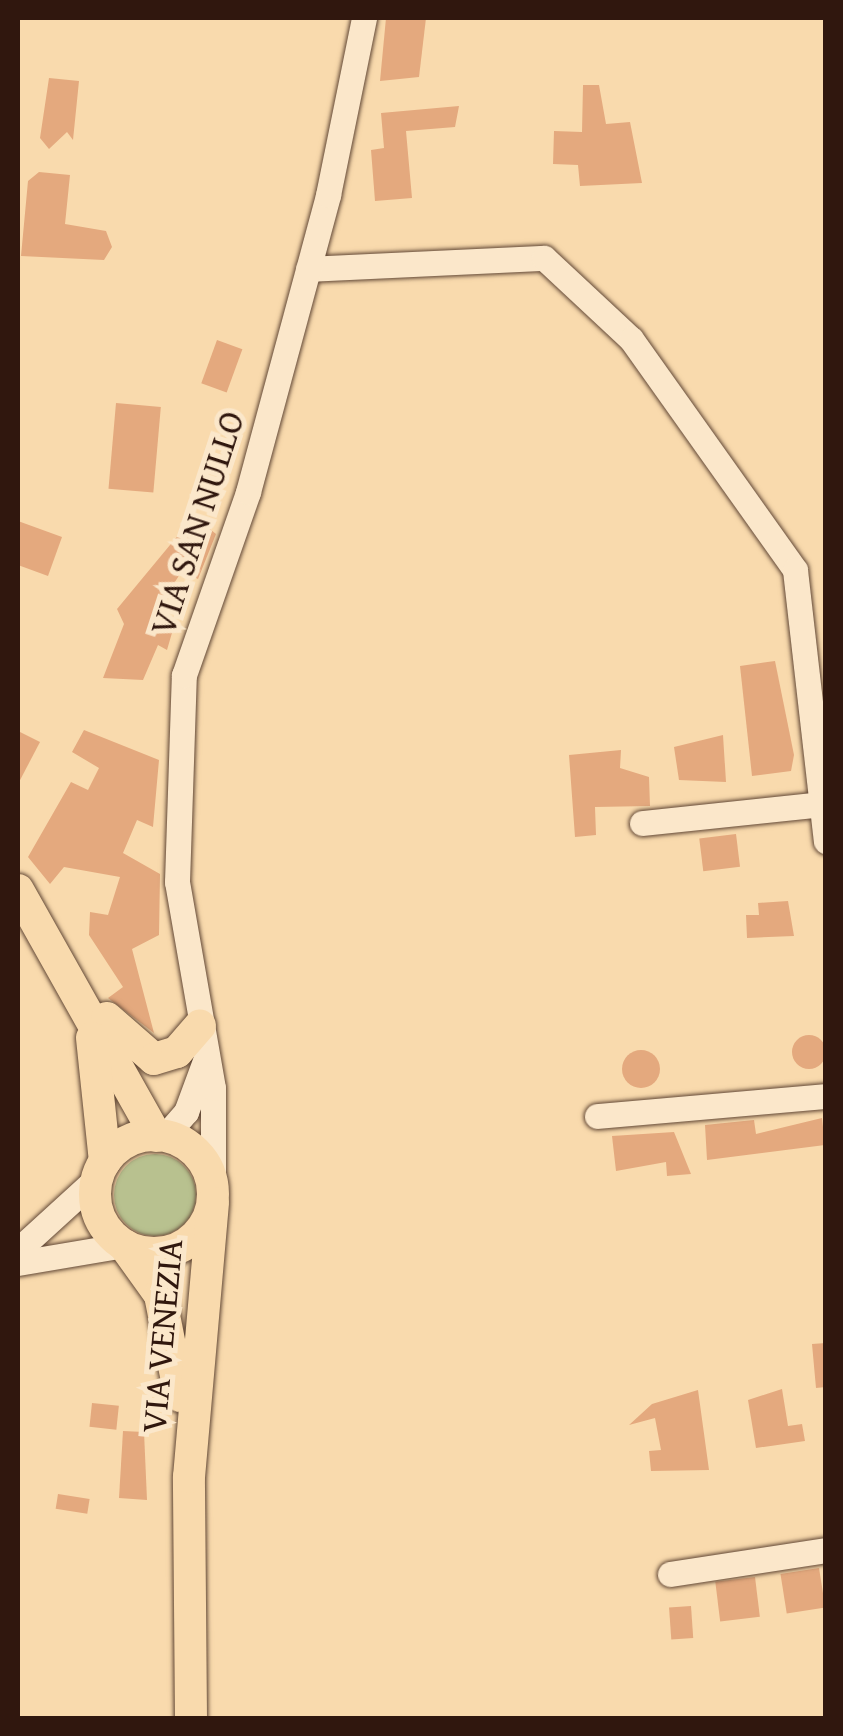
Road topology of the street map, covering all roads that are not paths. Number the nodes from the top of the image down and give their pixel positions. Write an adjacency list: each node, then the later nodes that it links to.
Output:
1 (364, 18): 2 (street, VIA SAN NULLO)
2 (308, 269): 3 (street); 11 (street, VIA SAN NULLO)
3 (815, 609): 4 (street)
4 (823, 760): 5 (street)
5 (822, 804): 6 (street); 7 (street)
6 (642, 823)
7 (826, 841)
8 (18, 890): 9 (main road)
9 (58, 949): 10 (main road); 11 (main road)
10 (86, 1009): 14 (main road); 15 (main road)
11 (203, 1042): 14 (street, VIA SAN NULLO); 16 (street, VIA SAN NULLO)
12 (826, 1096): 13 (street)
13 (597, 1116)
14 (160, 1136): 15 (main road); 16 (main road)
15 (102, 1169): 17 (main road); 18 (street)
16 (213, 1196): 17 (main road); 20 (main road, VIA VENEZIA)
17 (124, 1245): 19 (street); 20 (main road, VIA VENEZIA)
18 (18, 1250)
19 (18, 1262)
20 (189, 1476): 23 (main road, VIA VENEZIA)
21 (826, 1550): 22 (street)
22 (670, 1574)
23 (191, 1718)

